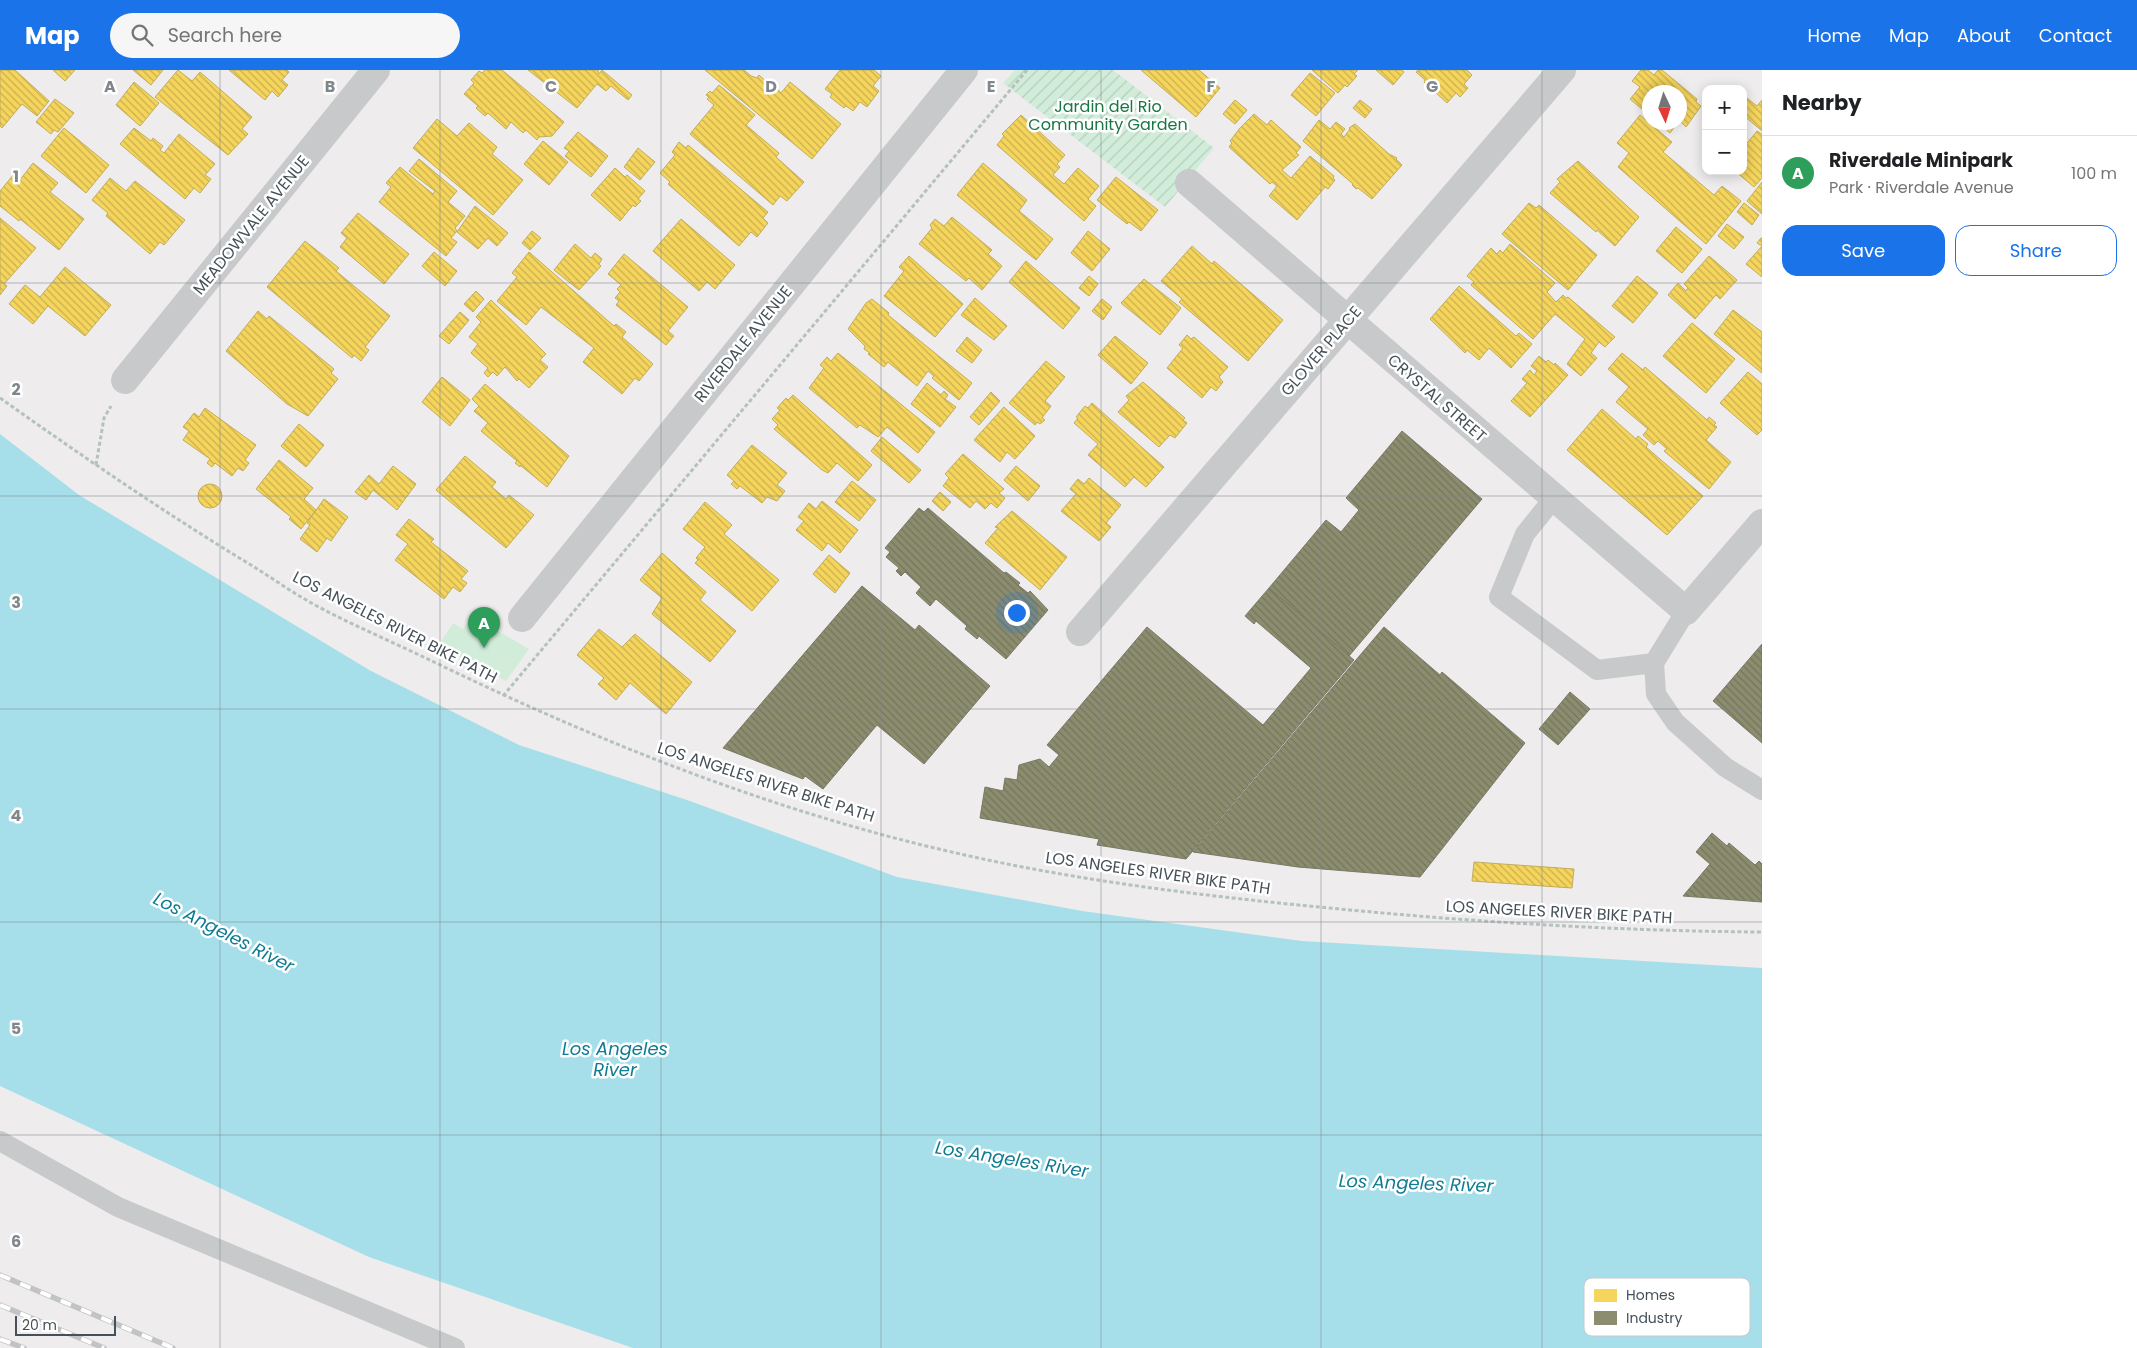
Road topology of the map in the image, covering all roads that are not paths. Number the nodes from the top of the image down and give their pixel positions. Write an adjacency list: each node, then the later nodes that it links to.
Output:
1 (376, 70): 6 (street, MEADOWVALE AVENUE)
2 (964, 70): 10 (street, RIVERDALE AVENUE)
3 (1562, 70): 5 (street, GLOVER PLACE)
4 (1189, 183): 5 (street, CRYSTAL STREET)
5 (1347, 320): 7 (street, CRYSTAL STREET); 11 (street, GLOVER PLACE)
6 (125, 380)
7 (1554, 498): 9 (street, CRYSTAL STREET); 12 (lane)
8 (1762, 523): 9 (street)
9 (1686, 611): 12 (lane)
10 (522, 618)
11 (1080, 632)
12 (1654, 662): 13 (lane)
13 (1762, 790)
14 (0, 1141): 15 (lane)
15 (455, 1348)

